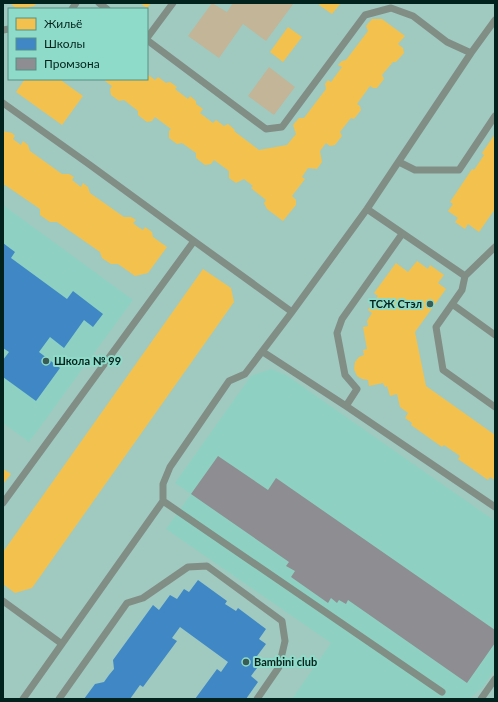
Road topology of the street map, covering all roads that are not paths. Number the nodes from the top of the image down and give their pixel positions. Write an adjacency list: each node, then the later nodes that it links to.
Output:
1 (173, 3): 3 (lane)
2 (495, 20): 5 (lane)
3 (148, 38)
4 (148, 40): 5 (lane)
5 (471, 53): 8 (lane)
6 (3, 103): 11 (lane)
7 (495, 116): 8 (lane)
8 (400, 162): 9 (lane)
9 (367, 209): 10 (lane); 15 (lane)
10 (402, 234): 13 (lane); 18 (lane)
11 (194, 241): 15 (lane); 21 (lane)
12 (495, 247): 13 (lane)
13 (465, 276): 14 (lane)
14 (452, 304): 16 (lane); 19 (lane)
15 (292, 312): 17 (lane)
16 (495, 335)
17 (263, 352): 18 (lane); 20 (lane)
18 (346, 406): 22 (lane)
19 (495, 407)
20 (163, 501): 24 (lane); 26 (lane)
21 (3, 503)
22 (495, 507)
23 (3, 601): 24 (lane)
24 (62, 644): 27 (lane)
25 (495, 679): 30 (lane)
26 (442, 692)
27 (23, 699)
28 (59, 699): 29 (lane)
29 (257, 699)
30 (480, 699)

